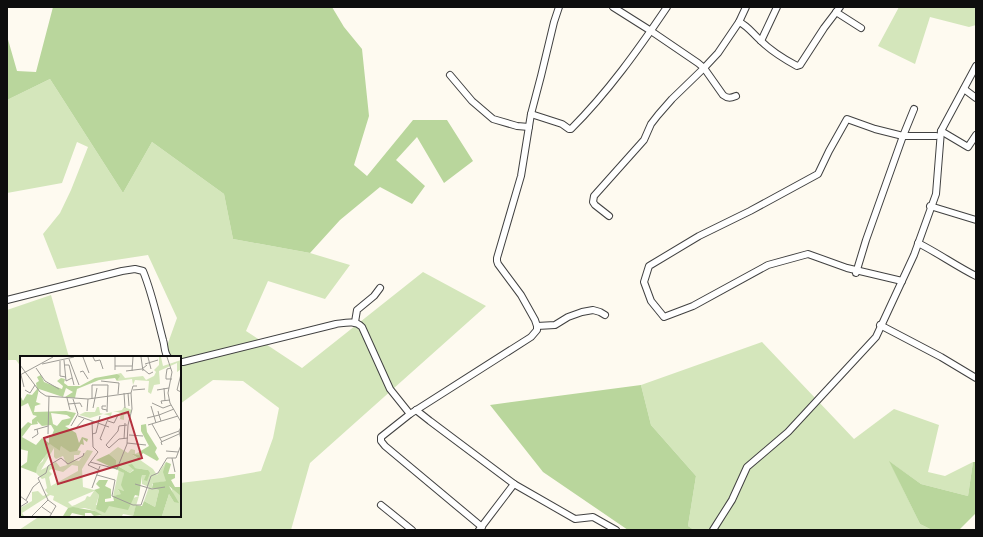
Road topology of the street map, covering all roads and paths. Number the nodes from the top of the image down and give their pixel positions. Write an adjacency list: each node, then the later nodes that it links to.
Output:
1 (560, 7): 18 (street)
2 (613, 7): 9 (street)
3 (667, 7): 9 (street)
4 (746, 7): 7 (street)
5 (777, 7): 10 (street)
6 (838, 10): 8 (street); 10 (street)
7 (739, 22): 10 (street); 12 (street)
8 (862, 28)
9 (651, 31): 12 (street); 18 (street)
10 (761, 41)
11 (976, 66): 14 (street)
12 (704, 68): 15 (street); 24 (street)
13 (450, 75): 19 (street)
14 (964, 89): 16 (street); 20 (street)
15 (736, 96)
16 (976, 98)
17 (914, 109): 22 (street)
18 (531, 114): 19 (street)
19 (529, 127): 35 (street)
20 (939, 134): 21 (street); 22 (street); 23 (street)
21 (976, 135)
22 (903, 136): 27 (street); 27 (street)
23 (931, 206): 25 (street); 26 (street)
24 (610, 216)
25 (976, 220)
26 (918, 243): 28 (street); 29 (street)
27 (857, 272): 29 (street)
28 (976, 276)
29 (902, 281): 34 (street)
30 (380, 288): 33 (street)
31 (7, 300): 36 (street)
32 (605, 315): 35 (street)
33 (355, 322): 37 (street); 40 (street)
34 (881, 325): 38 (street); 46 (street)
35 (537, 326): 39 (street)
36 (167, 356)
37 (181, 362)
38 (976, 378)
39 (416, 410): 40 (street); 41 (street)
40 (410, 414): 43 (street)
41 (514, 484): 43 (street); 45 (street)
42 (381, 505): 44 (street)
43 (480, 528)
44 (412, 530)
45 (616, 530)
46 (713, 530)

